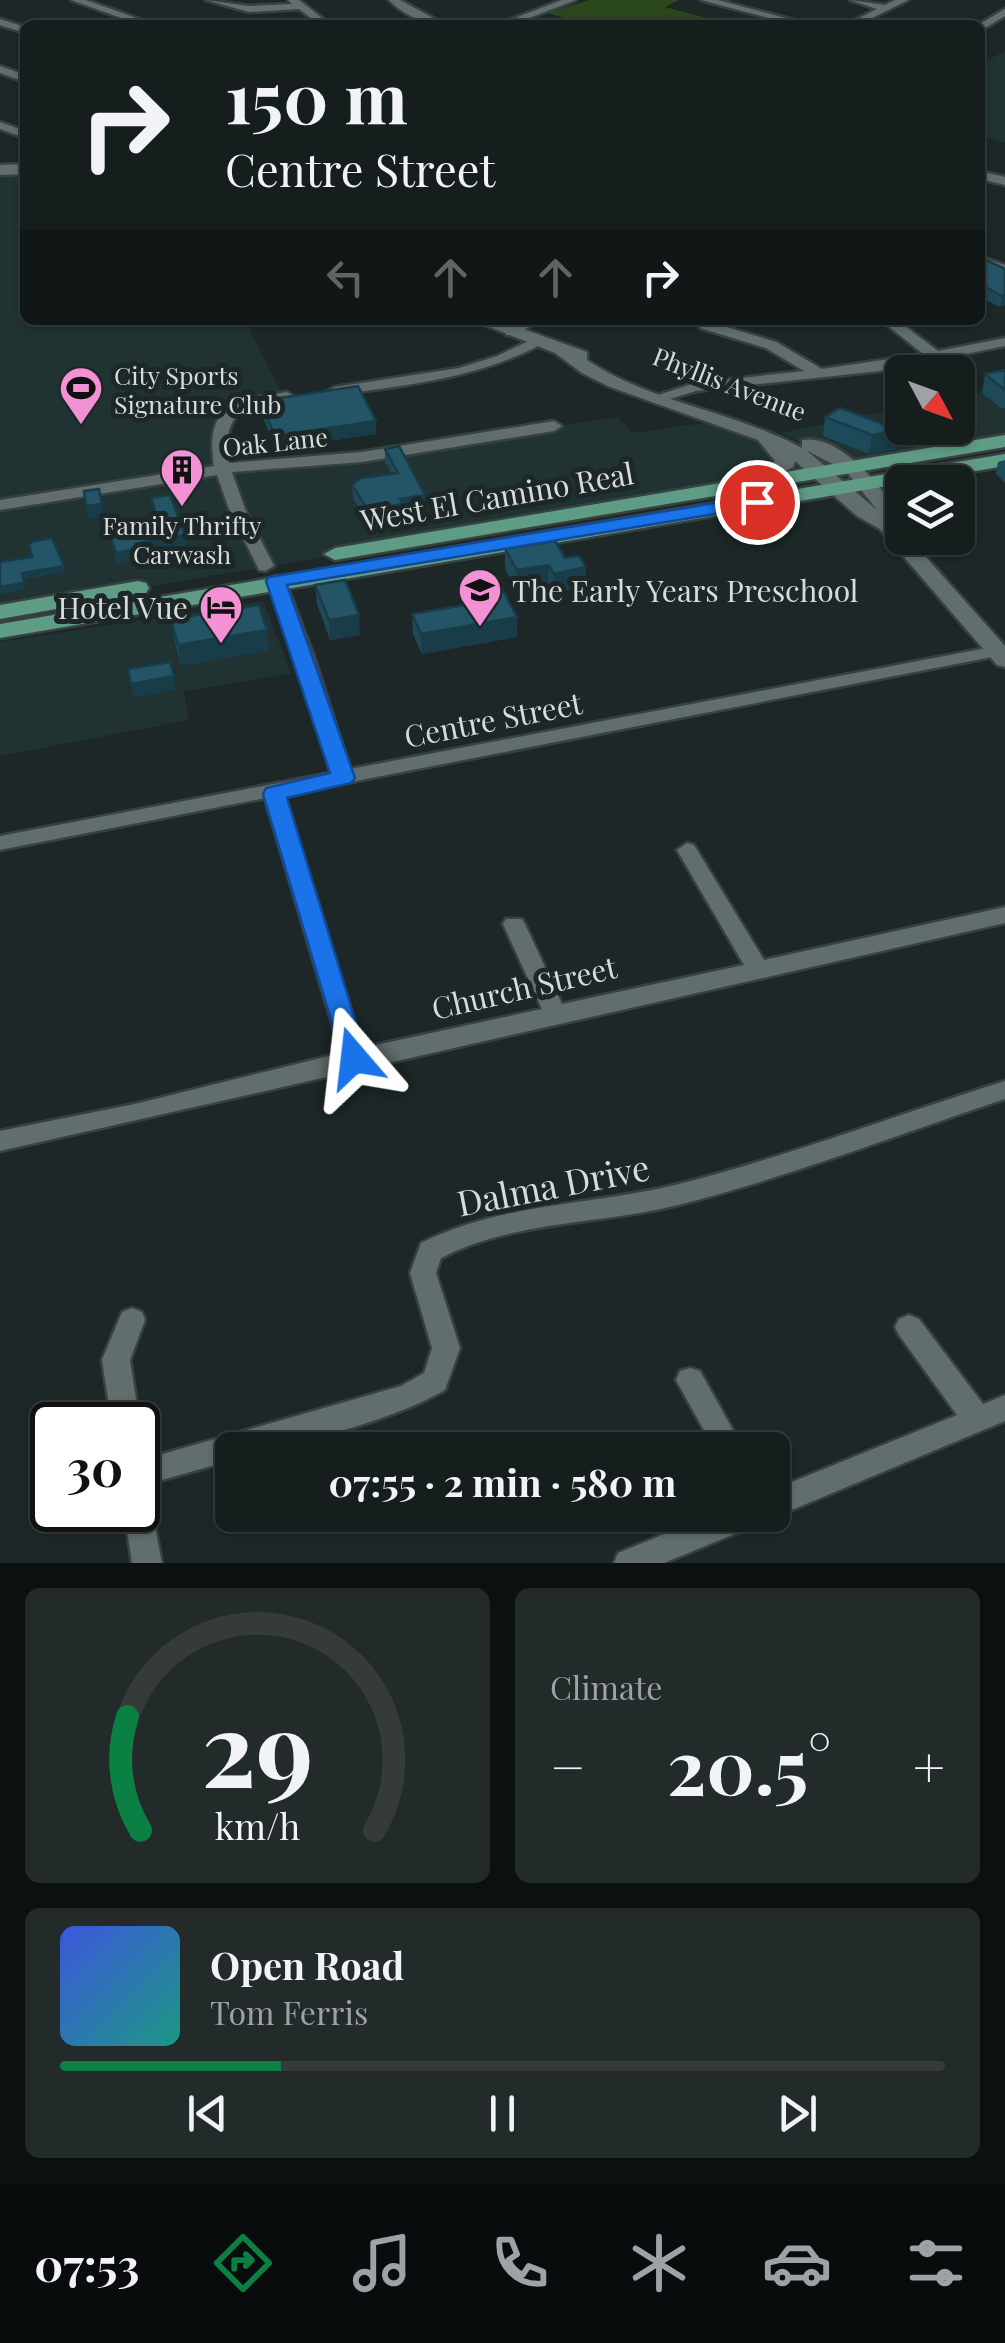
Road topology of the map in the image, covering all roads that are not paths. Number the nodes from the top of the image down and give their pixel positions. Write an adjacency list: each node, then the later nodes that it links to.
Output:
1 (76, 0): 10 (street)
2 (210, 0): 8 (street)
3 (394, 0): 12 (street)
4 (571, 0): 13 (street)
5 (706, 0): 14 (street)
6 (854, 0): 9 (street)
7 (903, 0): 9 (street)
8 (295, 3): 11 (street)
9 (886, 8): 15 (street)
10 (136, 20)
11 (319, 20)
12 (429, 20)
13 (515, 20)
14 (786, 20)
15 (861, 20)
16 (494, 325): 20 (street, Phyllis Avenue)
17 (524, 325): 20 (street)
18 (704, 325): 26 (street)
19 (894, 325): 23 (street)
20 (512, 332): 21 (street, Phyllis Avenue)
21 (535, 342): 27 (street, Phyllis Avenue); 32 (street)
22 (1002, 347): 24 (street)
23 (933, 355)
24 (949, 355)
25 (885, 365): 26 (street)
26 (822, 375): 27 (street)
27 (668, 395): 29 (street, Phyllis Avenue); 33 (street, Phyllis Avenue)
28 (554, 426): 32 (street, Oak Lane)
29 (758, 436): 34 (street, Phyllis Avenue); 35 (street)
30 (1005, 441): 33 (main road, West El Camino Real)
31 (1005, 460): 33 (main road, West El Camino Real)
32 (223, 470): 36 (street, Oak Lane); 40 (street)
33 (859, 475): 34 (main road, West El Camino Real); 37 (street)
34 (832, 479): 35 (main road, West El Camino Real); 38 (street, Phyllis Avenue); 40 (main road, West El Camino Real)
35 (745, 485): 40 (main road, West El Camino Real)
36 (0, 505)
37 (885, 508)
38 (885, 523)
39 (914, 555): 43 (street)
40 (270, 574): 41 (main road, West El Camino Real); 42 (main road, West El Camino Real); 44 (street)
41 (0, 612)
42 (0, 631)
43 (1001, 656): 44 (street, Centre Street)
44 (343, 778): 45 (street, Centre Street)
45 (274, 794): 46 (street, Centre Street); 52 (street)
46 (0, 844)
47 (687, 850): 50 (street)
48 (1005, 915): 50 (street, Church Street)
49 (514, 924): 51 (street)
50 (758, 969): 51 (street, Church Street)
51 (554, 1014): 52 (street, Church Street)
52 (354, 1058): 54 (street, Church Street)
53 (1005, 1090): 62 (street, Dalma Drive)
54 (0, 1142)
55 (132, 1320): 58 (street)
56 (909, 1327): 60 (street)
57 (690, 1380): 61 (street)
58 (122, 1402)
59 (1005, 1408): 60 (street)
60 (977, 1419): 63 (street)
61 (720, 1432)
62 (160, 1468)
63 (790, 1497)
64 (143, 1532): 66 (street)
65 (705, 1532): 67 (street)
66 (148, 1563)
67 (629, 1563)

